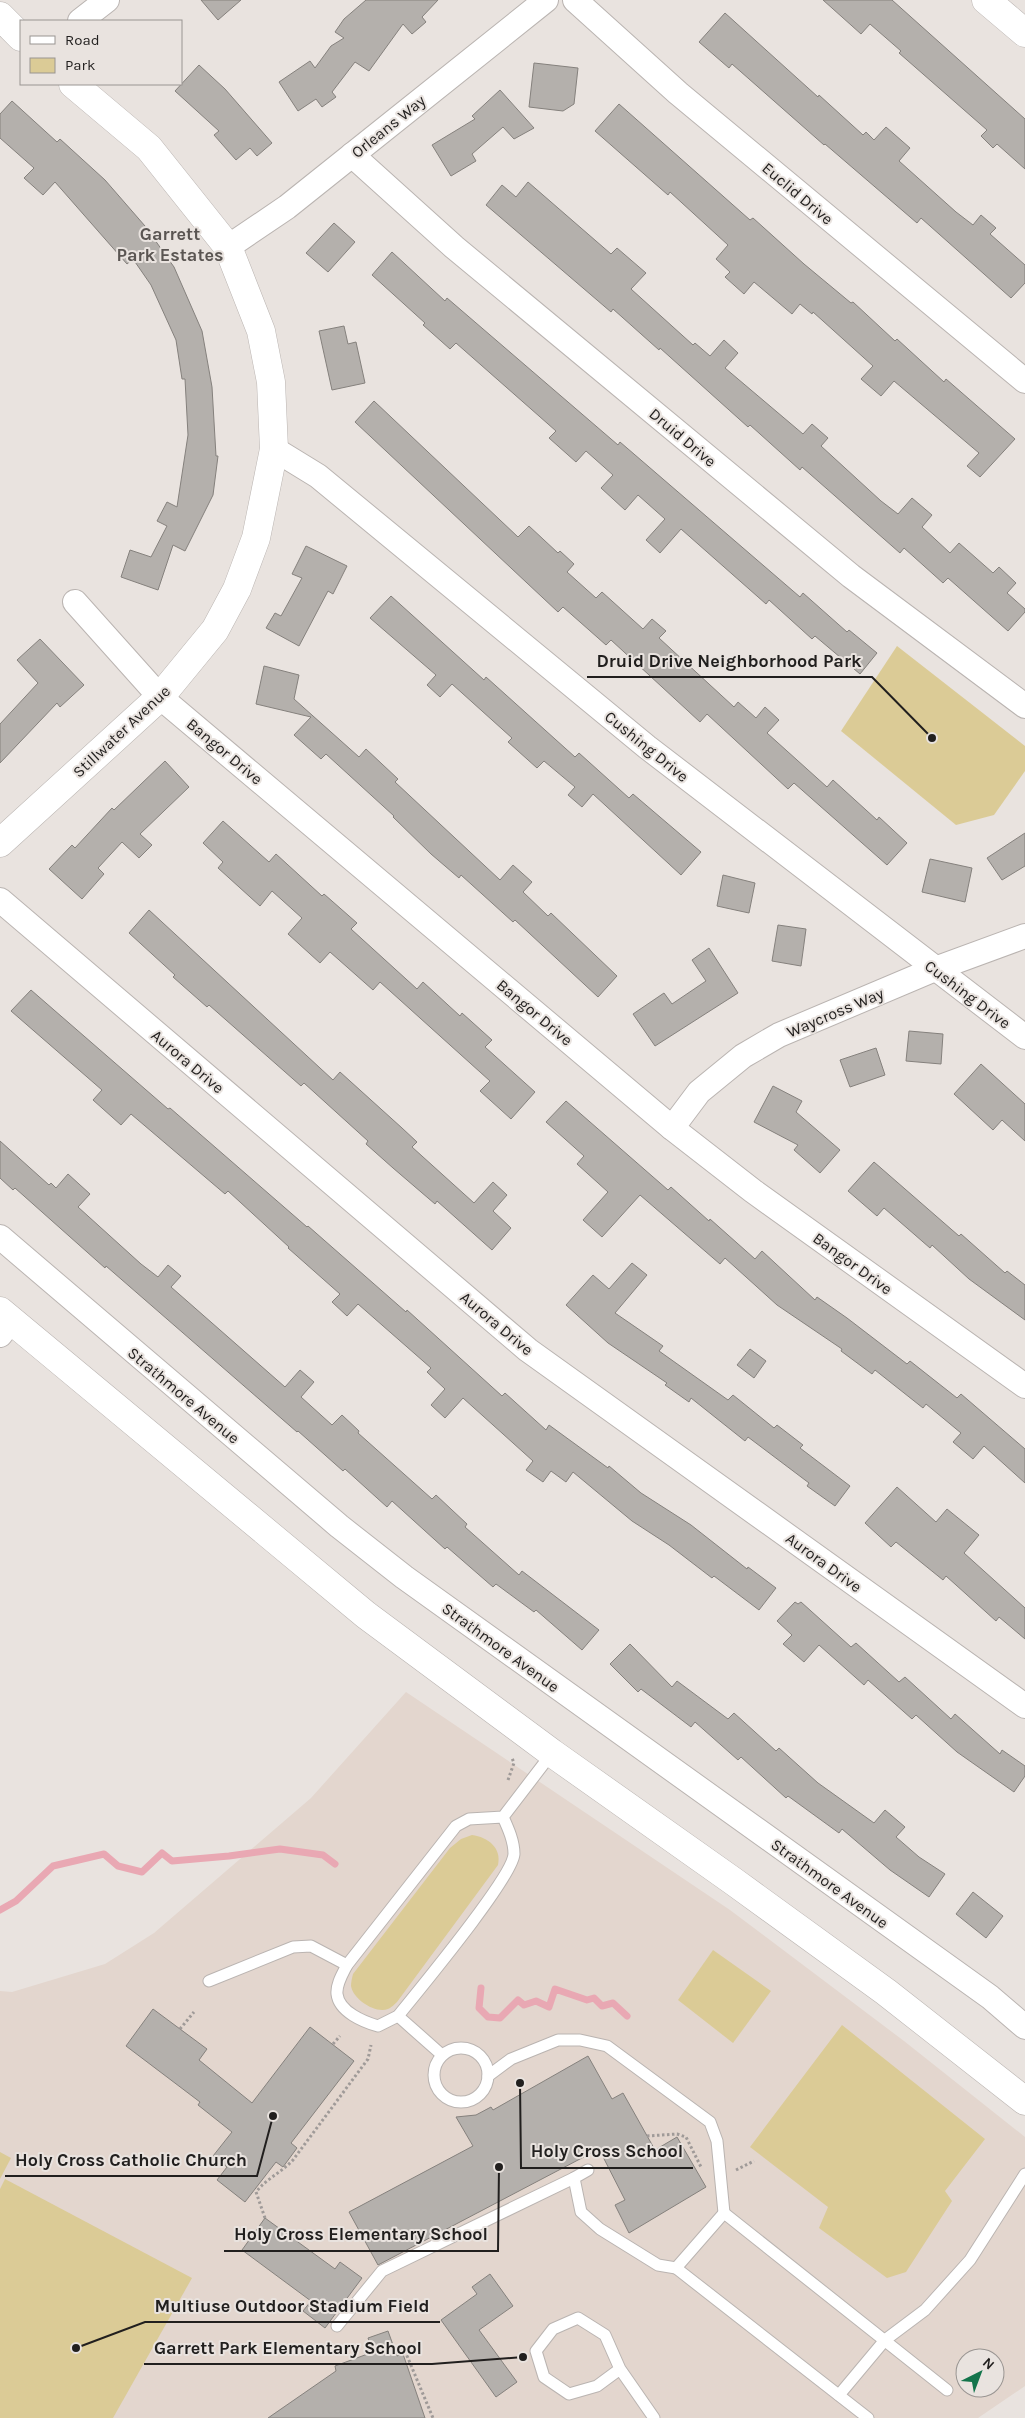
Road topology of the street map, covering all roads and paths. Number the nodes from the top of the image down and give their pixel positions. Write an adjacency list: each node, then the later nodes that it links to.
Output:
1 (107, 0): 6 (street)
2 (546, 0): 10 (street, Orleans Way)
3 (575, 0): 12 (street, Euclid Drive)
4 (986, 0): 7 (main road)
5 (0, 16): 8 (main road)
6 (81, 20)
7 (1025, 33)
8 (20, 36)
9 (74, 85): 11 (main road, Stillwater Avenue)
10 (352, 155): 11 (street, Orleans Way); 16 (street, Druid Drive)
11 (228, 247): 13 (main road, Stillwater Avenue)
12 (1025, 381)
13 (274, 450): 15 (main road, Stillwater Avenue); 20 (street, Cushing Drive)
14 (75, 602): 15 (street, Bangor Drive)
15 (160, 697): 17 (main road, Stillwater Avenue); 22 (street, Bangor Drive)
16 (1025, 706)
17 (0, 843)
18 (0, 900): 26 (street, Aurora Drive)
19 (1025, 936): 20 (street, Waycross Way)
20 (936, 969): 21 (street, Cushing Drive); 22 (street, Waycross Way)
21 (1025, 1037)
22 (672, 1128): 25 (street, Bangor Drive)
23 (0, 1237): 35 (street, Strathmore Avenue)
24 (4, 1322): 27 (main road)
25 (1025, 1386)
26 (1025, 1706)
27 (552, 1753): 30 (lane); 42 (main road)
28 (512, 1758): 29 (path)
29 (507, 1782)
30 (503, 1817): 31 (lane); 34 (lane)
31 (347, 1965): 32 (lane); 34 (lane)
32 (208, 1981)
33 (194, 2012): 36 (path)
34 (398, 2016): 40 (lane)
35 (1025, 2027)
36 (180, 2029)
37 (340, 2036): 38 (path)
38 (333, 2044)
39 (371, 2045): 51 (path)
40 (442, 2055): 41 (lane); 41 (lane)
41 (488, 2076): 50 (lane)
42 (1025, 2101)
43 (647, 2136): 48 (path)
44 (754, 2161): 46 (path)
45 (588, 2170): 49 (lane)
46 (731, 2172)
47 (1025, 2174): 54 (lane)
48 (706, 2176)
49 (574, 2178): 52 (lane); 53 (lane)
50 (724, 2213): 52 (lane); 54 (lane)
51 (265, 2218)
52 (676, 2268): 58 (lane)
53 (337, 2326)
54 (885, 2340): 57 (lane); 58 (lane)
55 (395, 2349): 59 (path)
56 (620, 2369): 56 (lane); 60 (lane)
57 (947, 2390)
58 (839, 2395): 61 (lane)
59 (433, 2418)
60 (654, 2418)
61 (868, 2418)

